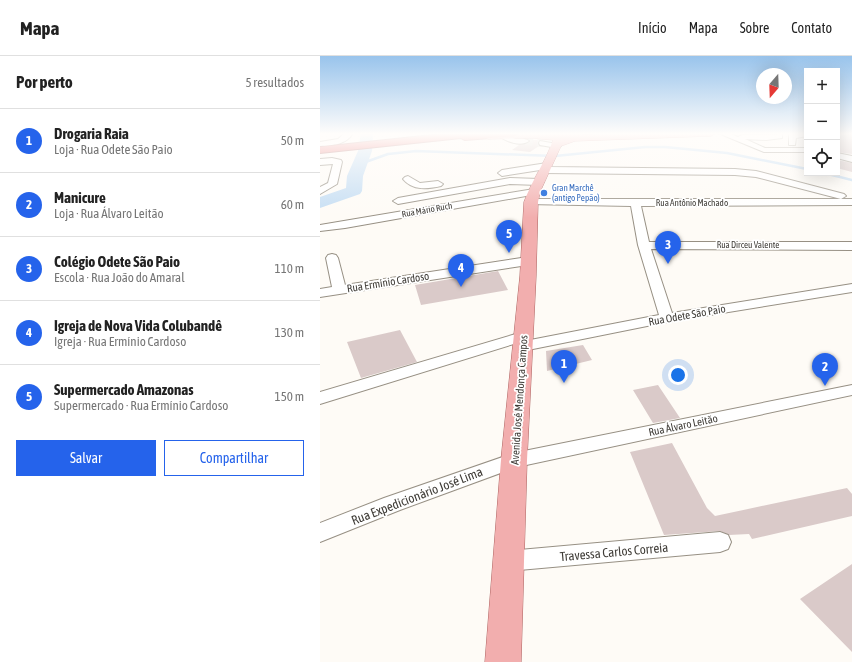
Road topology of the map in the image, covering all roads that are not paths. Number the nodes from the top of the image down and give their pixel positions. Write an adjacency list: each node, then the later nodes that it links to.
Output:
1 (334, 161): 6 (street)
2 (548, 162): 3 (street); 7 (street); 8 (street); 9 (street, Rua Antônio Machado); 10 (street, Rua Mário Ruch); 14 (main road, Avenida José Mendonça Campos)
3 (478, 177)
4 (408, 179): 5 (street)
5 (448, 182)
6 (320, 191)
7 (852, 200): 9 (street, Rua Antônio Machado)
8 (398, 201)
9 (635, 203): 11 (street)
10 (320, 228)
11 (644, 244): 12 (street, Rua Dirceu Valente); 18 (street)
12 (852, 246)
13 (332, 258): 16 (street)
14 (528, 261): 16 (street, Rua Ermínio Cardoso); 19 (main road, Avenida José Mendonça Campos)
15 (852, 288): 18 (street, Rua Odete São Paio)
16 (339, 290): 17 (street, Rua Ermínio Cardoso)
17 (320, 293)
18 (667, 318): 19 (street, Rua Odete São Paio)
19 (524, 341): 21 (street, Rua Odete São Paio); 22 (main road, Avenida José Mendonça Campos)
20 (852, 390): 22 (street, Rua Álvaro Leitão)
21 (320, 398)
22 (514, 460): 23 (street, Rua Expedicionário José Lima); 25 (main road, Avenida José Mendonça Campos)
23 (320, 533)
24 (720, 542): 25 (street, Travessa Carlos Correia)
25 (508, 561): 26 (main road, Avenida José Mendonça Campos)
26 (502, 662)

